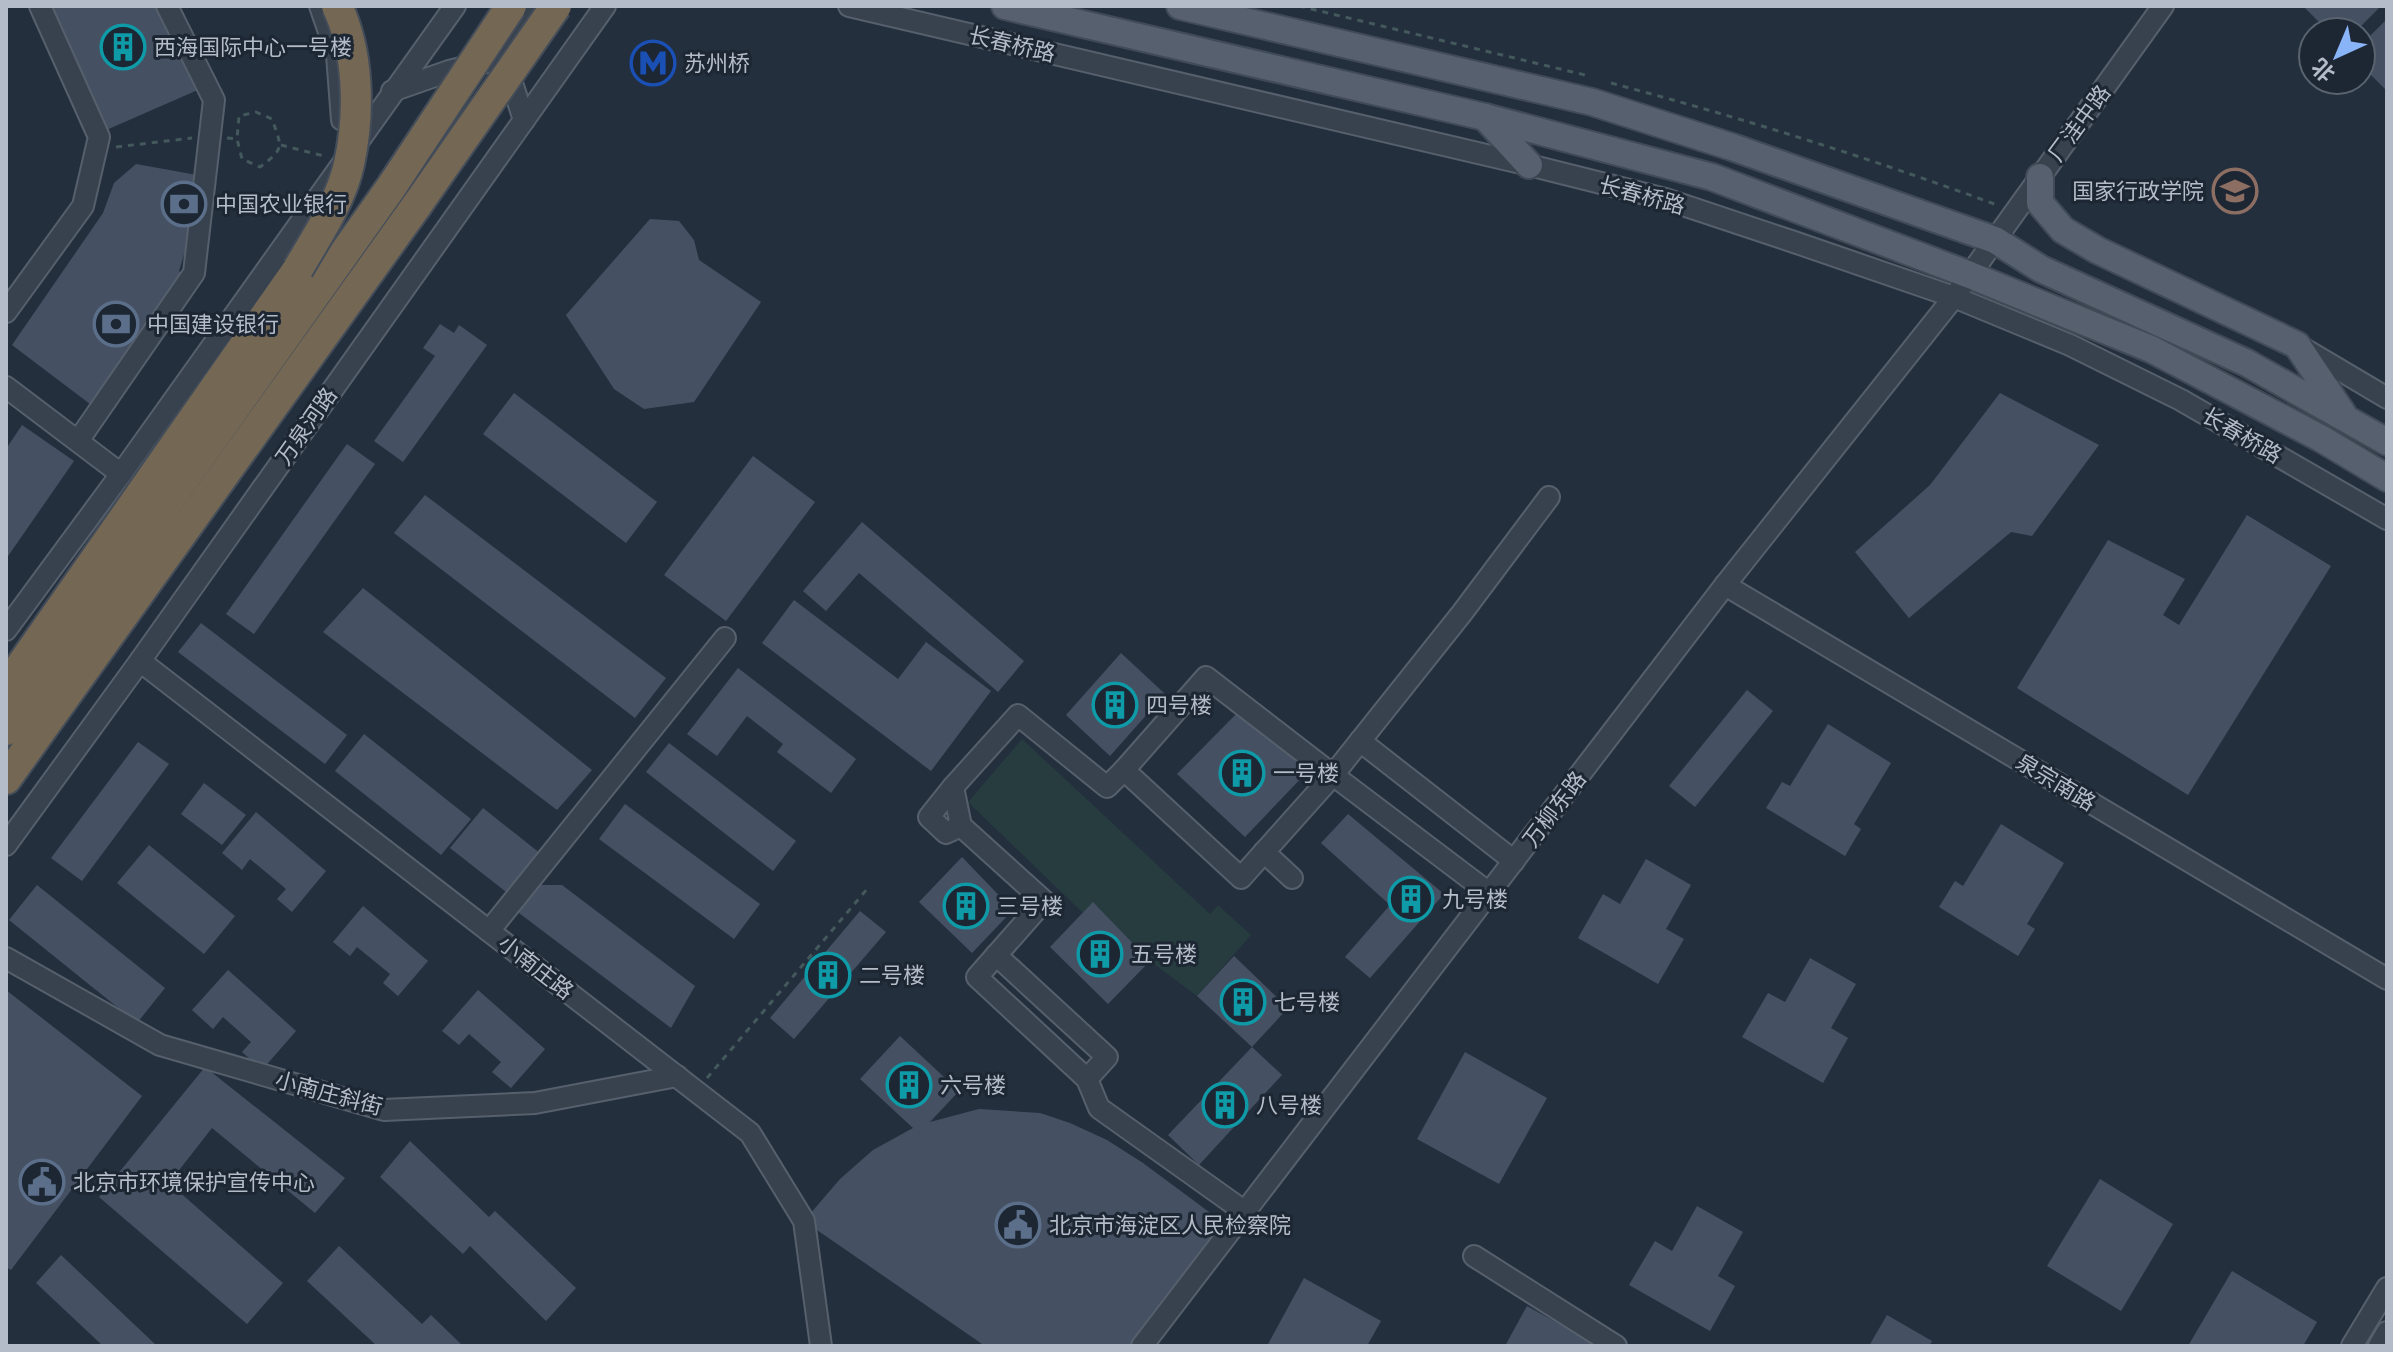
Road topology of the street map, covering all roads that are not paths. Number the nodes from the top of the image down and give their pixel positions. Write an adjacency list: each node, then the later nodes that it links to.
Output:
1 (40, 6): 24 (street)
2 (167, 6): 29 (street)
3 (320, 6): 19 (street)
4 (337, 6): 39 (highway, bridge)
5 (455, 6): 15 (street)
6 (511, 6): 40 (highway, bridge)
7 (532, 6): 14 (street)
8 (556, 6): 44 (highway, 万泉河路, bridge)
9 (605, 6): 17 (street, 万泉河路)
10 (849, 6): 18 (street, 长春桥路)
11 (1005, 6): 16 (main road, 长春桥路)
12 (1180, 6): 21 (main road)
13 (2163, 6): 20 (street, 厂洼中路)
14 (495, 60): 15 (street); 17 (street)
15 (392, 91): 19 (street)
16 (1485, 117): 18 (main road); 22 (main road, 长春桥路)
17 (524, 120): 38 (street, 万泉河路)
18 (1529, 165): 23 (street, 长春桥路)
19 (333, 169): 31 (street)
20 (2040, 177): 21 (street, 厂洼中路); 25 (main road)
21 (1995, 240): 22 (street, 厂洼中路); 28 (main road)
22 (1970, 275): 23 (street, 万柳东路); 32 (main road, 长春桥路)
23 (1954, 297): 34 (street, 长春桥路); 35 (street, 万柳东路)
24 (6, 312)
25 (2297, 345): 27 (street); 28 (main road)
26 (6, 387): 29 (street)
27 (2387, 398)
28 (2345, 417): 30 (main road)
29 (78, 441): 31 (street)
30 (2387, 442)
31 (121, 474): 36 (street)
32 (2387, 478)
33 (1549, 497): 41 (street)
34 (2387, 519)
35 (1725, 585): 49 (street, 万柳东路); 55 (street, 泉宗南路)
36 (6, 630)
37 (725, 638): 52 (street)
38 (140, 661): 47 (street, 万泉河路); 52 (street, 小南庄路)
39 (6, 687)
40 (6, 730)
41 (1360, 741): 43 (street); 49 (street)
42 (1124, 770): 43 (street); 45 (street); 48 (street)
43 (1333, 775): 48 (street); 51 (street)
44 (6, 779)
45 (953, 787): 46 (street); 46 (street)
46 (961, 826): 53 (street)
47 (6, 845)
48 (1264, 852): 50 (street)
49 (1514, 861): 51 (street, 万柳东路)
50 (1292, 878)
51 (1489, 893): 58 (street, 万柳东路)
52 (489, 931): 56 (street, 小南庄路)
53 (996, 955): 57 (street); 57 (street)
54 (6, 958): 56 (street, 小南庄斜街)
55 (2387, 979)
56 (677, 1076): 62 (street, 小南庄路)
57 (1087, 1079): 58 (street)
58 (1245, 1212): 63 (street, 万柳东路)
59 (1474, 1256): 64 (street)
60 (2387, 1288): 65 (street)
61 (2387, 1332): 66 (street)
62 (821, 1346)
63 (1142, 1346)
64 (1616, 1346)
65 (2352, 1346)
66 (2379, 1346)

